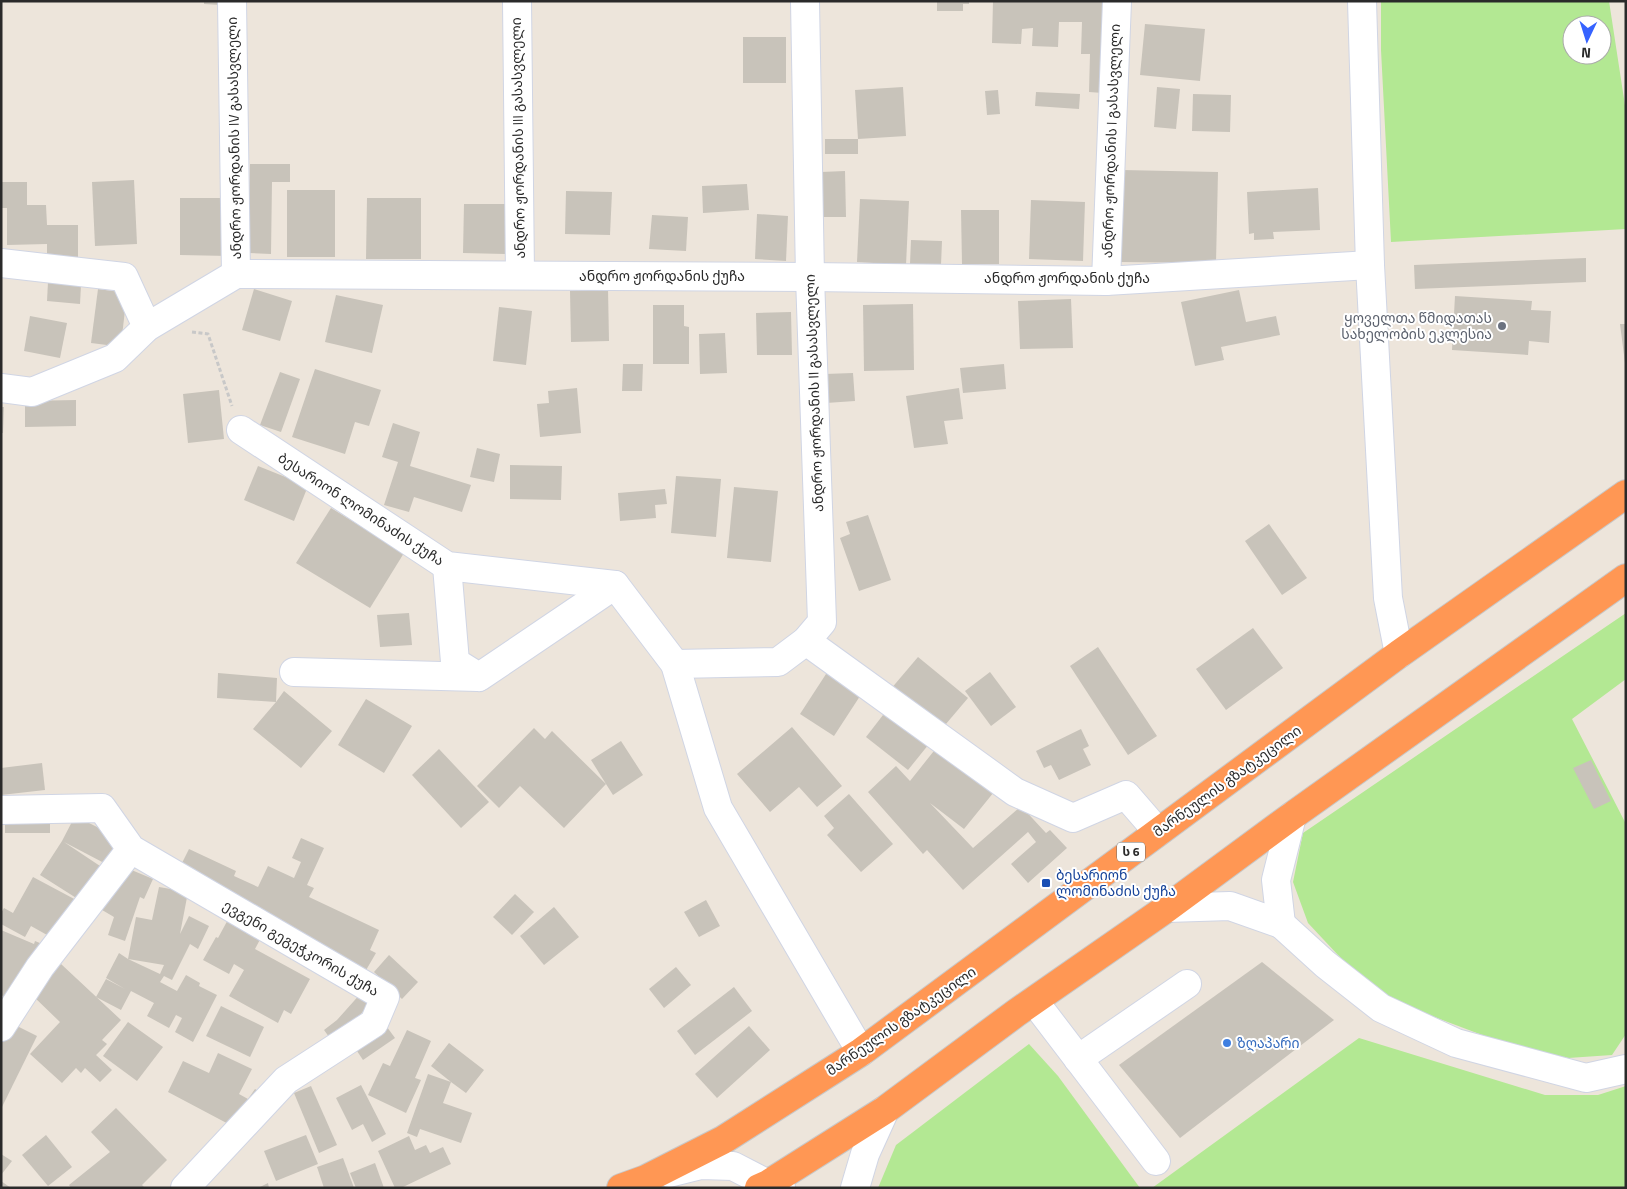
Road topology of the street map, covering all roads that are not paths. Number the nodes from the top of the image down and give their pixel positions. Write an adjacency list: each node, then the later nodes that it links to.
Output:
1 (232, 1): 8 (street, ანდრო ჟორდანის IV გასასვლელი)
2 (517, 1): 9 (street, ანდრო ჟორდანის III გასასვლელი)
3 (805, 1): 10 (street, ანდრო ჟორდანის II გასასვლელი)
4 (1117, 1): 11 (street, ანდრო ჟორდანის I გასასვლელი)
5 (1362, 1): 7 (street)
6 (1, 263): 12 (street)
7 (1370, 265): 11 (street, ანდრო ჟორდანის ქუჩა); 20 (street)
8 (236, 274): 9 (street, ანდრო ჟორდანის ქუჩა); 12 (street)
9 (520, 275): 10 (street, ანდრო ჟორდანის ქუჩა)
10 (810, 277): 11 (street, ანდრო ჟორდანის ქუჩა); 19 (street, ანდრო ჟორდანის II გასასვლელი)
11 (1106, 281)
12 (147, 327): 13 (street)
13 (1, 388)
14 (241, 430): 16 (street, ბესარიონ ლომინაძის ქუჩა)
15 (1626, 494): 20 (highway, მარნეულის გზატკეცილი / ს 6)
16 (447, 566): 18 (street, ბესარიონ ლომინაძის ქუჩა); 23 (street)
17 (1626, 578): 25 (highway)
18 (615, 585): 21 (street); 23 (street)
19 (806, 641): 21 (street, ანდრო ჟორდანის II გასასვლელი); 26 (street)
20 (1399, 654): 26 (highway, მარნეულის გზატკეცილი / ს 6)
21 (675, 664): 33 (street)
22 (294, 672): 23 (street)
23 (479, 677)
24 (1, 810): 27 (street, ევგენი გეგეჭკორის ქუჩა)
25 (1292, 816): 28 (highway); 29 (street)
26 (1158, 832): 33 (highway, მარნეულის გზატკეცილი / ს 6)
27 (130, 848): 32 (street); 40 (street, ევგენი გეგეჭკორის ქუჩა)
28 (1167, 908): 29 (street); 31 (highway)
29 (1280, 924): 35 (street)
30 (1187, 984): 34 (street)
31 (1034, 1000): 34 (street); 36 (highway)
32 (1, 1027)
33 (861, 1052): 38 (highway, მარნეულის გზატკეცილი / ს 6)
34 (1078, 1059): 37 (street)
35 (1625, 1068)
36 (885, 1110): 39 (highway); 41 (street)
37 (1156, 1161)
38 (634, 1183): 39 (street)
39 (769, 1186)
40 (184, 1188)
41 (855, 1188)

